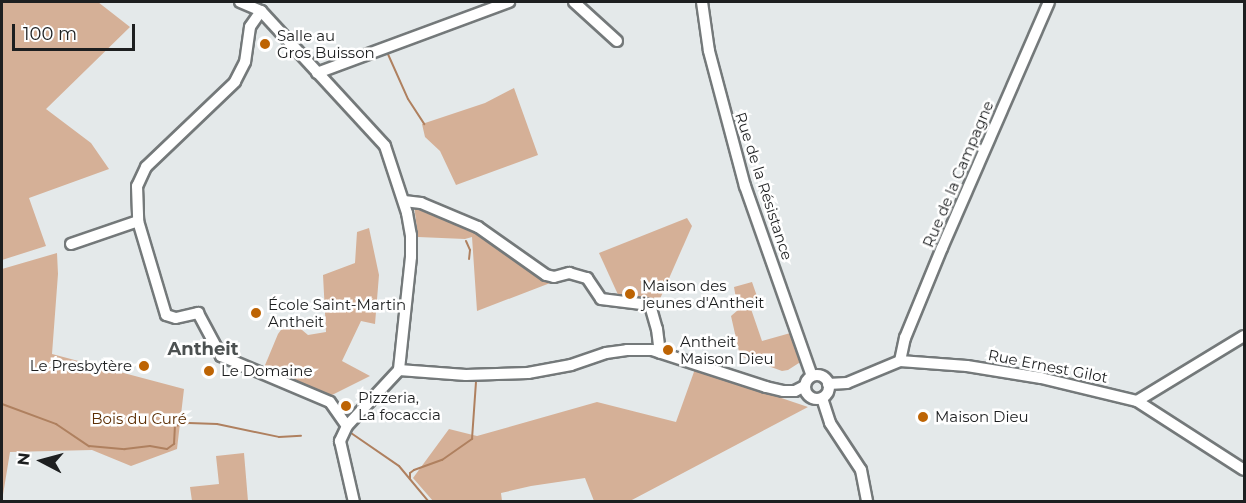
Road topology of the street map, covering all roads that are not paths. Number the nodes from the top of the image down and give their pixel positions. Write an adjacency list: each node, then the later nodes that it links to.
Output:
1 (240, 2): 6 (street)
2 (509, 2): 8 (street)
3 (574, 2): 7 (street)
4 (702, 2): 16 (street, Rue de la Résistance)
5 (1049, 2): 14 (street, Rue de la Campagne)
6 (261, 6): 8 (street); 10 (street)
7 (617, 41)
8 (317, 73): 9 (street)
9 (404, 201): 13 (street); 15 (street)
10 (138, 221): 11 (street); 21 (street)
11 (71, 244)
12 (1245, 336): 20 (street)
13 (660, 352): 15 (street); 18 (street)
14 (900, 361): 17 (street, Rue Ernest Gilot); 20 (street, Rue Ernest Gilot)
15 (399, 370): 21 (street)
16 (812, 376): 17 (street); 18 (street)
17 (828, 384): 19 (street)
18 (805, 386): 19 (street)
19 (822, 398): 24 (street)
20 (1137, 400): 22 (street, Rue Ernest Gilot)
21 (347, 426): 23 (street)
22 (1245, 471)
23 (354, 501)
24 (867, 501)

